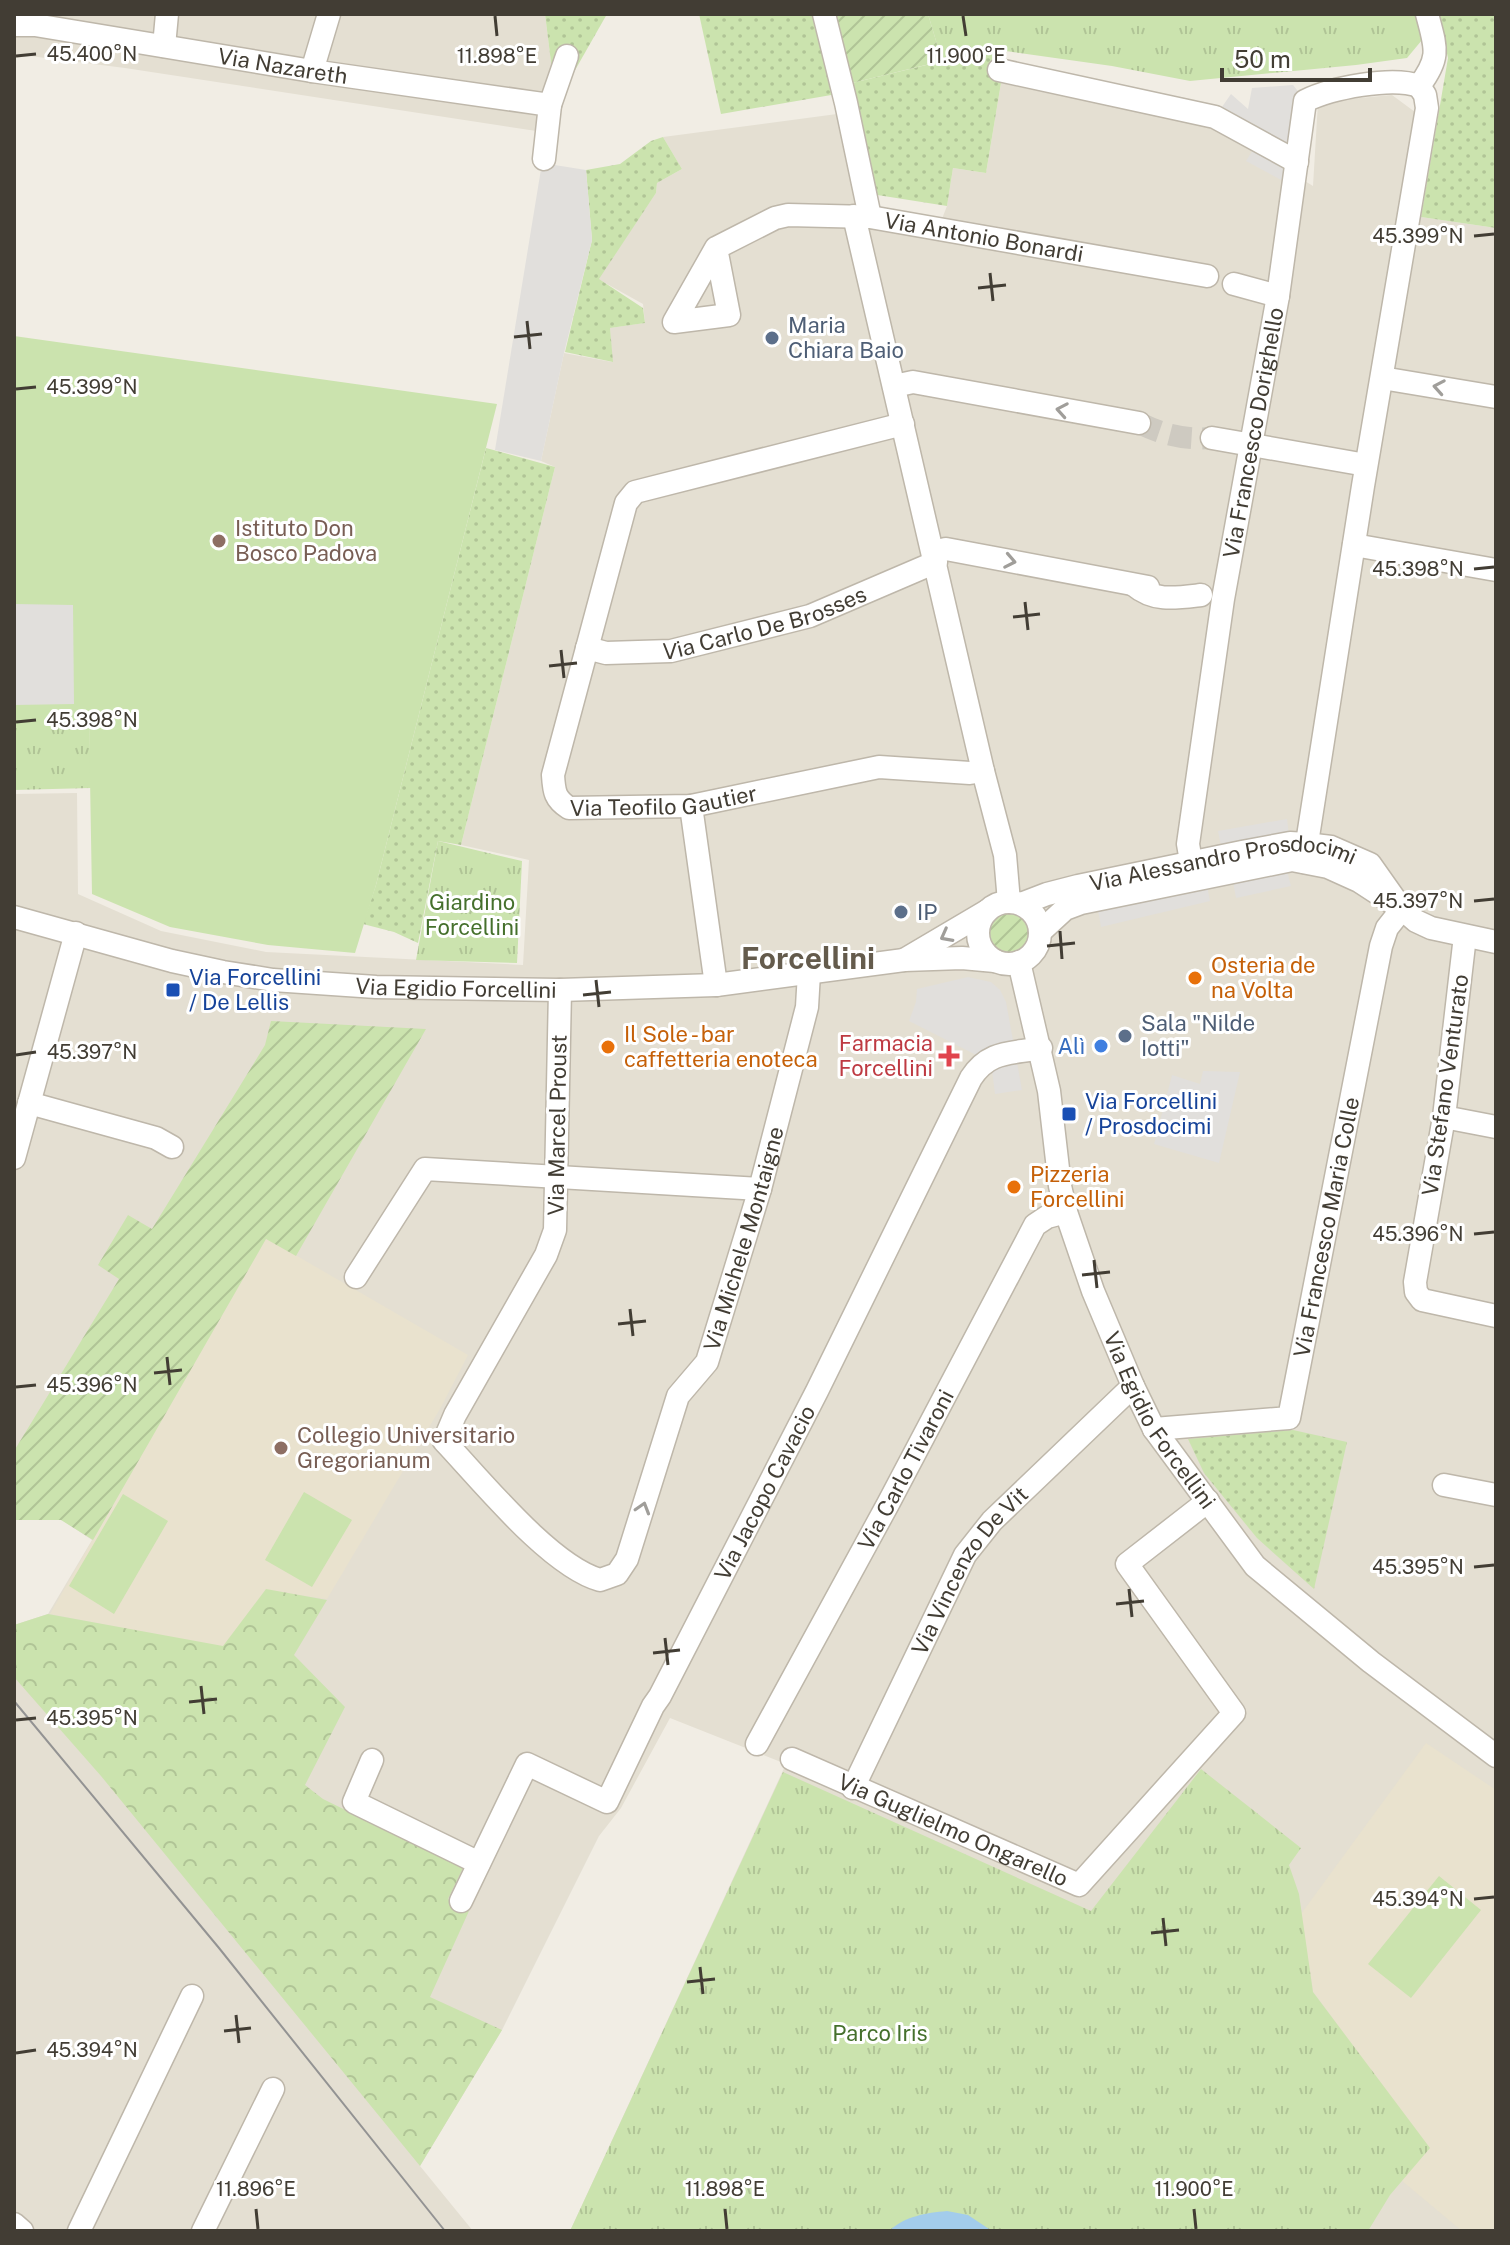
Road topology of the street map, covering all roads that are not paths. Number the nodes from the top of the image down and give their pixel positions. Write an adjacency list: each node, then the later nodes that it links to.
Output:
1 (167, 14): 6 (street)
2 (329, 14): 9 (street)
3 (824, 14): 14 (street, Via Antonio Bonardi)
4 (1427, 14): 10 (street)
5 (14, 25): 6 (street, Via Nazareth)
6 (164, 46): 9 (street, Via Nazareth)
7 (567, 56): 11 (street)
8 (999, 70): 13 (street)
9 (312, 71): 11 (street, Via Nazareth)
10 (1419, 86): 13 (street, Via Francesco Dorighello); 19 (street)
11 (550, 105): 12 (street)
12 (544, 159)
13 (1297, 162): 18 (street, Via Francesco Dorighello)
14 (862, 216): 15 (street); 16 (street, Via Antonio Bonardi); 20 (street, Via Antonio Bonardi)
15 (716, 248)
16 (1207, 276)
17 (1234, 284): 18 (street)
18 (1278, 296): 25 (street, Via Francesco Dorighello)
19 (1382, 378): 21 (street, one-way to 19); 26 (street)
20 (894, 386): 22 (street, one-way to 20); 23 (street, Via Antonio Bonardi)
21 (1496, 397)
22 (1139, 423)
23 (903, 424): 28 (street, Via Antonio Bonardi); 31 (street, Via Teofilo Gautier)
24 (1212, 438): 25 (street)
25 (1250, 444): 26 (street); 30 (street, Via Francesco Dorighello)
26 (1366, 465): 27 (street)
27 (1354, 545): 29 (street); 34 (street)
28 (935, 557): 30 (street, one-way to 30); 31 (street, Via Carlo De Brosses); 32 (street, Via Antonio Bonardi)
29 (1496, 570)
30 (1209, 597): 35 (street, Via Francesco Dorighello)
31 (587, 648): 33 (street, Via Teofilo Gautier)
32 (983, 771): 33 (street, Via Teofilo Gautier); 36 (street, Via Antonio Bonardi)
33 (691, 806): 48 (street)
34 (1305, 853): 35 (street, Via Alessandro Prosdocimi); 37 (street, Via Alessandro Prosdocimi)
35 (1192, 871): 36 (street, Via Alessandro Prosdocimi); 40 (street, Via Alessandro Prosdocimi)
36 (1015, 903): 38 (street); 40 (street)
37 (1402, 909): 42 (street, Via Alessandro Prosdocimi); 62 (street, Via Francesco Maria Colle)
38 (987, 911): 44 (street, Via Egidio Forcellini, one-way to 44); 45 (street)
39 (14, 917): 41 (street, Via Egidio Forcellini)
40 (1040, 932): 46 (street)
41 (76, 933): 49 (street, Via Egidio Forcellini); 51 (street)
42 (1465, 936): 43 (street, Via Alessandro Prosdocimi); 52 (street, Via Stefano Venturato)
43 (1496, 942)
44 (904, 960): 45 (street, Via Egidio Forcellini); 47 (street, Via Egidio Forcellini)
45 (995, 961): 46 (street)
46 (1019, 962): 50 (street, Via Egidio Forcellini)
47 (809, 973): 48 (street, Via Egidio Forcellini); 57 (street, Via Michele Montaigne)
48 (716, 985): 49 (street, Via Egidio Forcellini)
49 (560, 990): 56 (street, Via Marcel Proust)
50 (1041, 1048): 58 (street, Via Egidio Forcellini); 72 (street, Via Jacopo Cavacio)
51 (29, 1103): 54 (street); 55 (street)
52 (1444, 1117): 53 (street); 60 (street, Via Stefano Venturato)
53 (1496, 1127)
54 (172, 1147)
55 (14, 1158)
56 (556, 1175): 57 (street); 59 (street); 66 (street, Via Marcel Proust)
57 (760, 1189): 66 (street, Via Michele Montaigne, one-way to 57)
58 (1066, 1212): 61 (street, Via Egidio Forcellini); 67 (street, Via Carlo Tivaroni)
59 (356, 1277)
60 (1496, 1316)
61 (1133, 1386): 62 (street, Via Egidio Forcellini); 71 (street, Via Vincenzo De Vit)
62 (1154, 1429): 65 (street, Via Egidio Forcellini)
63 (1444, 1485): 64 (street)
64 (1496, 1495)
65 (1208, 1501): 68 (street, Via Egidio Forcellini); 71 (street, Via Guglielmo Ongarello)
66 (611, 1578)
67 (757, 1744)
68 (1496, 1756)
69 (792, 1759): 71 (street, Via Guglielmo Ongarello)
70 (372, 1760): 72 (street)
71 (853, 1788)
72 (479, 1863): 73 (street, Via Jacopo Cavacio)
73 (461, 1901)
74 (192, 1996): 78 (street)
75 (273, 2089): 79 (street)
76 (14, 2224): 77 (street)
77 (22, 2231)
78 (79, 2231)
79 (203, 2231)

